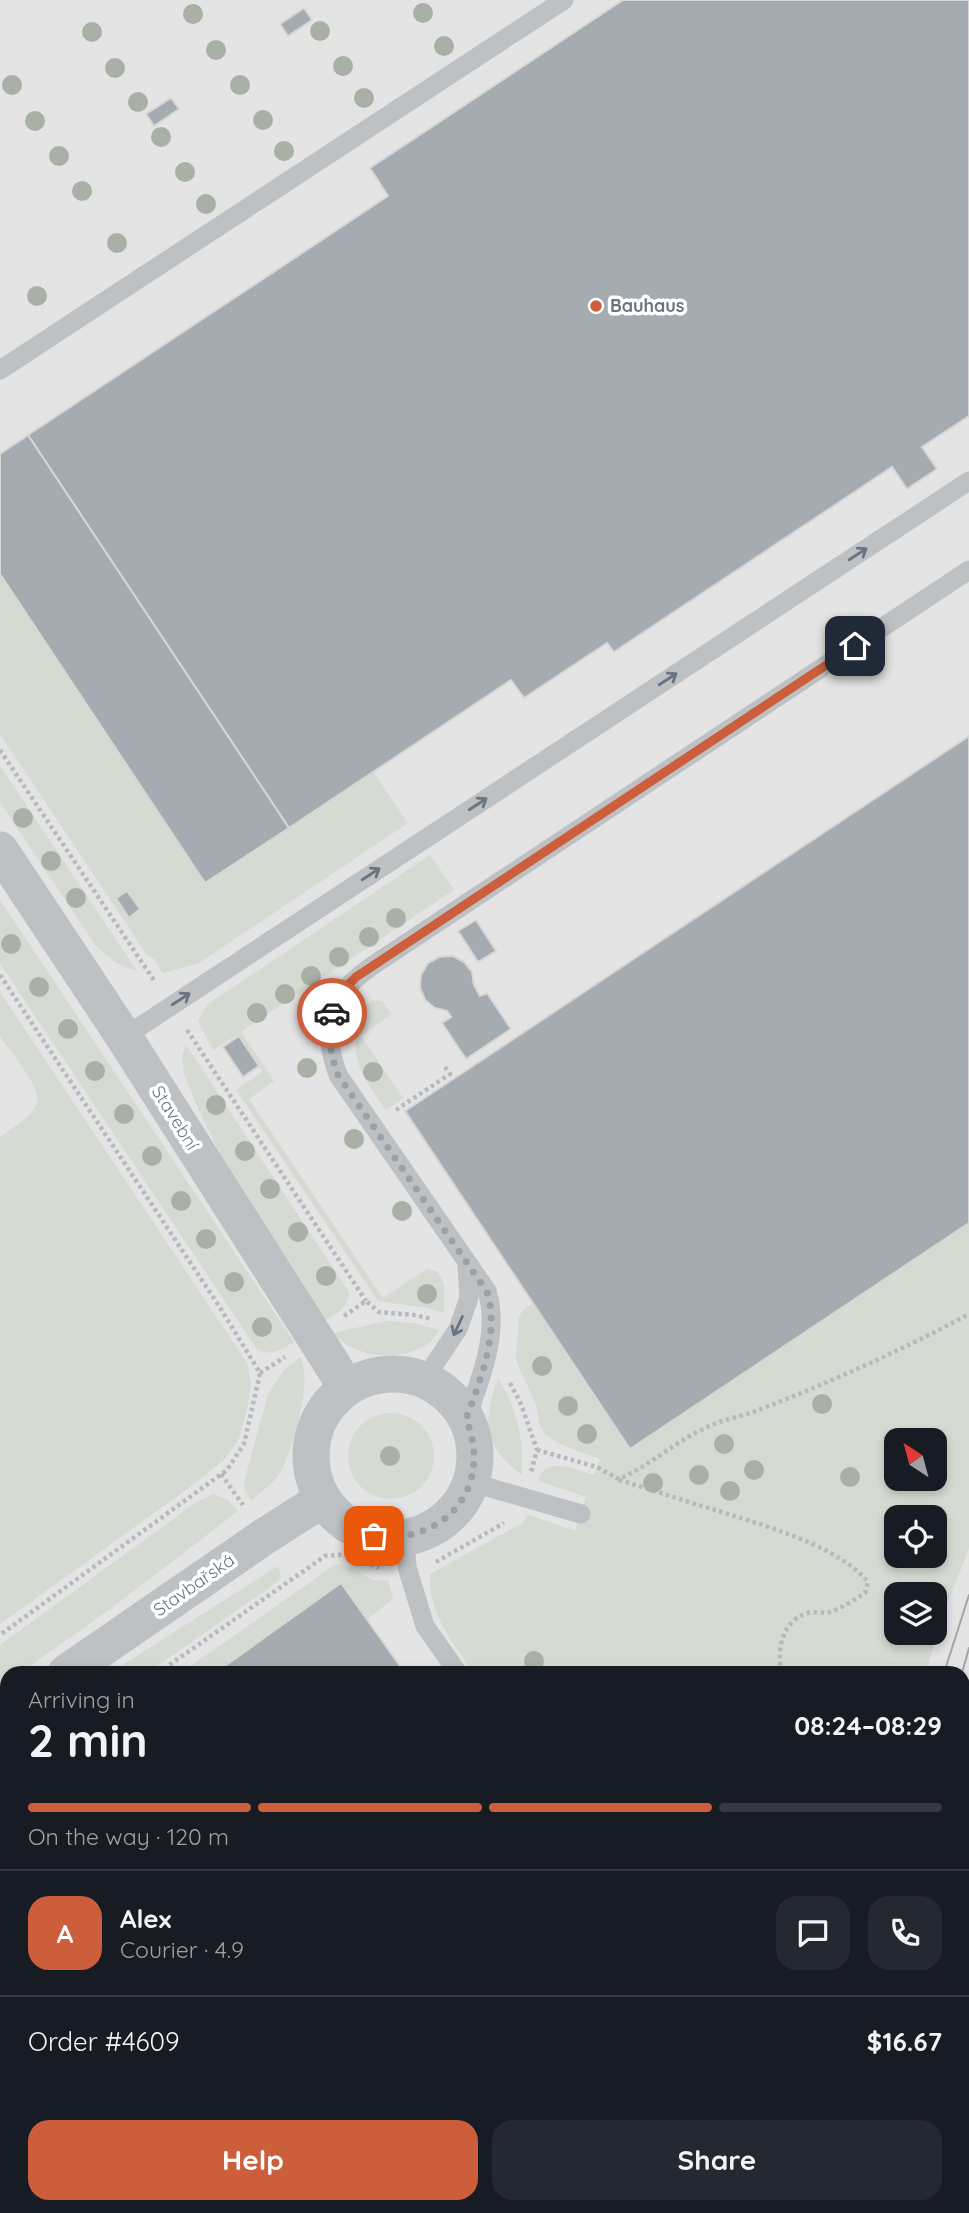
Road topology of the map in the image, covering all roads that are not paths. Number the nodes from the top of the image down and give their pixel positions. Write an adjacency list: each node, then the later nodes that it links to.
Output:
1 (564, 0): 2 (lane)
2 (0, 370)
3 (969, 481): 6 (lane, one-way to 3)
4 (969, 570): 7 (lane)
5 (0, 850): 6 (street, Stavební)
6 (124, 1037): 9 (street, Stavební)
7 (467, 1264): 8 (lane, one-way to 8); 10 (lane)
8 (424, 1380): 9 (street); 10 (street)
9 (347, 1388): 12 (street)
10 (466, 1419): 11 (street)
11 (470, 1482): 13 (lane); 14 (street)
12 (323, 1499): 14 (street); 15 (street, Stavbařská)
13 (581, 1514)
14 (406, 1552): 16 (lane)
15 (76, 1666)
16 (453, 1666)

